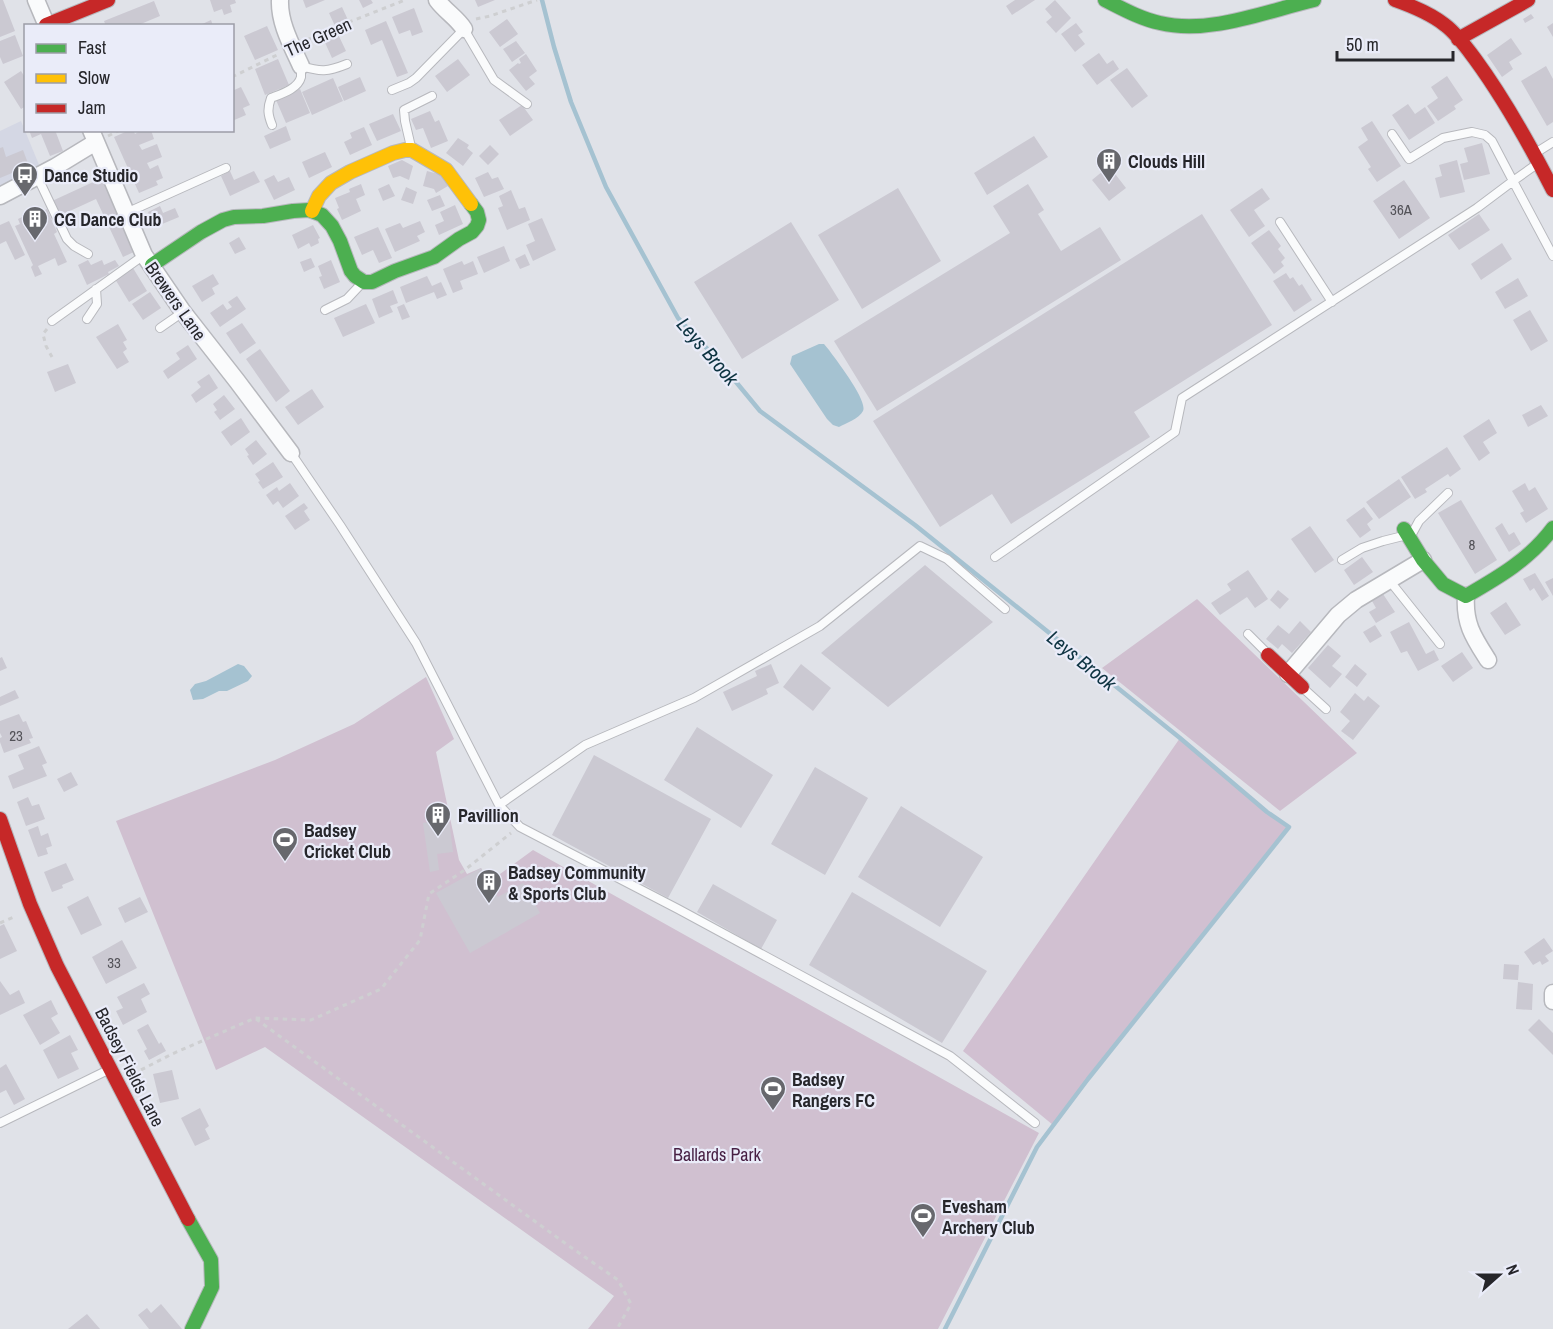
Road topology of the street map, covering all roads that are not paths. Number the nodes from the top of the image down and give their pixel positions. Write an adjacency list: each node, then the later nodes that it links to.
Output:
1 (36, 0): 9 (street)
2 (108, 0): 10 (street)
3 (279, 0): 14 (street)
4 (437, 0): 11 (street)
5 (1105, 0): 6 (street)
6 (1314, 0)
7 (1395, 0): 12 (street)
8 (1528, 0): 12 (street)
9 (46, 24)
10 (48, 24)
11 (462, 26): 15 (lane); 17 (lane)
12 (1458, 39): 23 (street)
13 (347, 64): 14 (lane)
14 (301, 66): 18 (lane)
15 (392, 90)
16 (432, 96): 22 (lane)
17 (527, 104)
18 (272, 125)
19 (1392, 134): 26 (lane)
20 (93, 136): 25 (street); 30 (street, Brewers Lane)
21 (1553, 142): 23 (lane)
22 (412, 150): 29 (street); 35 (street)
23 (1537, 158): 26 (lane); 27 (street)
24 (226, 168): 30 (lane)
25 (36, 176): 28 (street); 32 (lane)
26 (1513, 181): 33 (lane); 37 (lane)
27 (1553, 190)
28 (0, 195)
29 (312, 211): 34 (street); 35 (street)
30 (126, 213): 34 (street, Brewers Lane)
31 (1280, 222): 37 (lane)
32 (88, 254)
33 (1553, 256)
34 (148, 260): 36 (lane); 39 (street, Brewers Lane)
35 (364, 282): 38 (lane)
36 (96, 289): 40 (lane); 41 (lane)
37 (1332, 302): 47 (lane)
38 (325, 310)
39 (183, 312): 42 (lane); 43 (street, Brewers Lane)
40 (87, 319)
41 (52, 321)
42 (160, 328)
43 (291, 453): 60 (lane)
44 (1448, 493): 46 (lane)
45 (1553, 528): 51 (street)
46 (1405, 532): 48 (lane); 49 (street)
47 (995, 557)
48 (1342, 560)
49 (1423, 561): 50 (street); 51 (street)
50 (1389, 580): 54 (lane); 57 (street)
51 (1466, 597): 56 (street)
52 (1005, 609): 60 (lane)
53 (1248, 634): 55 (lane)
54 (1440, 644)
55 (1268, 655): 57 (street)
56 (1488, 660)
57 (1288, 674): 58 (street)
58 (1302, 687): 59 (lane)
59 (1326, 709)
60 (500, 805): 66 (lane)
61 (0, 819): 64 (street, Badsey Fields Lane)
62 (1553, 993): 63 (street)
63 (1553, 1001)
64 (111, 1068): 65 (lane); 67 (street, Badsey Fields Lane)
65 (0, 1123)
66 (1035, 1124)
67 (192, 1329)

